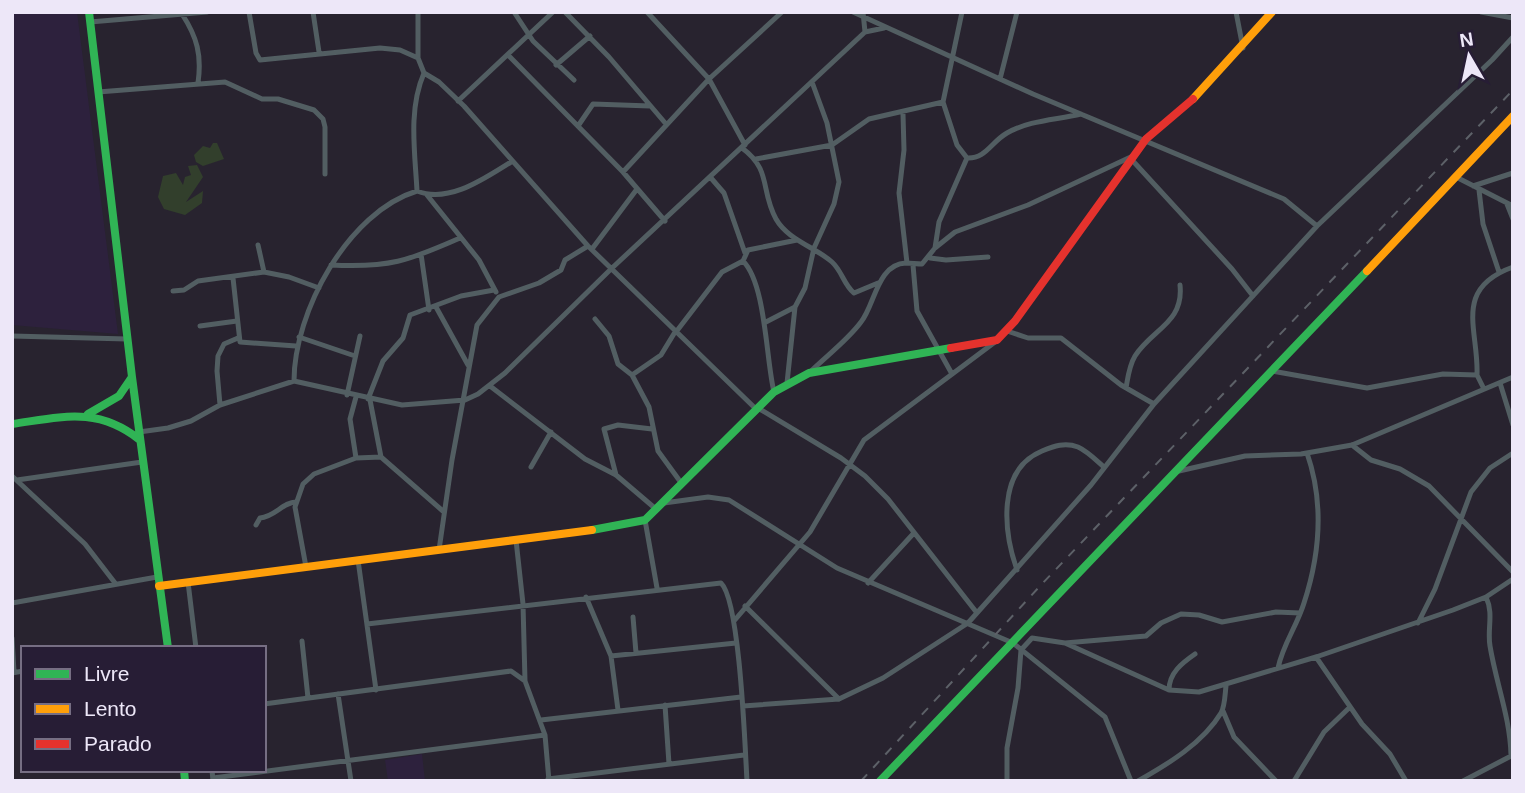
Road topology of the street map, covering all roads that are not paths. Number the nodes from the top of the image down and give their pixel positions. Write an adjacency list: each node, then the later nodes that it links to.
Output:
1 (207, 12): 18 (street)
2 (249, 12): 29 (street)
3 (313, 12): 29 (street)
4 (428, 12): 17 (street)
5 (514, 12): 25 (street)
6 (553, 12): 25 (street)
7 (565, 12): 26 (street)
8 (647, 12): 35 (street)
9 (782, 12): 35 (street)
10 (853, 12): 20 (street)
11 (962, 12): 31 (street)
12 (1017, 12): 36 (street)
13 (1236, 12): 28 (street)
14 (1272, 12): 28 (street)
15 (1481, 12): 22 (street)
16 (1509, 12): 22 (street)
17 (418, 13): 32 (street)
18 (182, 14): 19 (street); 39 (street)
19 (142, 15): 21 (street)
20 (863, 15): 23 (street); 24 (street)
21 (90, 17): 40 (street)
22 (1512, 18)
23 (884, 29): 24 (street); 31 (street)
24 (865, 32): 38 (street)
25 (528, 34): 30 (street); 33 (street)
26 (590, 36): 33 (street); 43 (street)
27 (1513, 37): 69 (street)
28 (1243, 48): 49 (street)
29 (318, 52): 32 (street)
30 (509, 56): 41 (street); 48 (street)
31 (951, 57): 36 (street); 42 (street)
32 (418, 58): 34 (street)
33 (556, 65): 37 (street)
34 (424, 73): 41 (street); 64 (street)
35 (709, 79): 47 (street); 51 (street)
36 (1000, 79): 45 (street)
37 (573, 80)
38 (812, 82): 50 (street); 51 (street)
39 (198, 83): 40 (street); 58 (street)
40 (98, 92): 108 (street)
41 (458, 101): 55 (street)
42 (943, 102): 44 (street); 53 (street)
43 (650, 106): 47 (street); 48 (street)
44 (903, 114): 50 (street); 81 (street)
45 (1082, 114): 49 (street); 53 (street)
46 (1513, 116): 59 (street)
47 (666, 124): 56 (street)
48 (578, 126): 56 (street)
49 (1144, 138): 52 (street); 69 (street)
50 (832, 145): 54 (street); 74 (street)
51 (743, 147): 54 (street); 60 (street)
52 (1134, 157): 75 (street); 93 (street); 102 (street)
53 (967, 158): 75 (street)
54 (756, 159): 71 (street)
55 (512, 162): 65 (street); 73 (street)
56 (624, 172): 62 (street)
57 (1513, 173): 61 (street)
58 (325, 174)
59 (1457, 177): 61 (street); 114 (street)
60 (710, 178): 68 (street); 76 (street)
61 (1472, 186): 63 (street)
62 (637, 189): 68 (street); 73 (street)
63 (1479, 190): 66 (street); 86 (street)
64 (418, 191): 65 (street); 82 (street)
65 (427, 195): 70 (street)
66 (1510, 205): 67 (street)
67 (1513, 219)
68 (665, 221): 84 (street)
69 (1317, 226): 93 (street)
70 (460, 238): 77 (street); 91 (street)
71 (797, 240): 74 (street); 76 (street)
72 (258, 245): 85 (street)
73 (590, 248): 84 (street); 94 (street)
74 (814, 248): 88 (street); 96 (street)
75 (935, 248): 79 (street)
76 (745, 253): 80 (street)
77 (421, 254): 82 (street); 97 (street)
78 (988, 257): 79 (street)
79 (929, 258): 81 (street)
80 (743, 261): 100 (street); 103 (street)
81 (910, 264): 88 (street); 111 (street)
82 (331, 265): 90 (street)
83 (1513, 267): 86 (street)
84 (611, 269): 103 (street); 124 (street)
85 (264, 272): 87 (street); 90 (street)
86 (1499, 272): 118 (street)
87 (233, 278): 92 (street); 99 (street)
88 (878, 283): 115 (street)
89 (1180, 285): 125 (street)
90 (319, 288): 106 (street)
91 (494, 290): 94 (street); 95 (street)
92 (173, 291)
93 (1253, 296): 132 (street)
94 (499, 297): 113 (street)
95 (436, 307): 97 (street); 113 (street)
96 (795, 307): 100 (street); 122 (street)
97 (429, 310): 130 (street)
98 (596, 319): 117 (street)
99 (237, 321): 101 (street); 107 (street)
100 (764, 323): 127 (street)
101 (200, 326)
102 (1007, 331): 109 (street); 125 (street)
103 (676, 332): 117 (street); 134 (street)
104 (12, 336): 108 (street)
105 (360, 336): 112 (street)
106 (299, 337): 110 (street); 112 (street)
107 (238, 338): 110 (street); 133 (street)
108 (127, 339): 119 (street)
109 (998, 340): 111 (street); 116 (street)
110 (296, 346): 121 (street)
111 (940, 349): 115 (street); 116 (street)
112 (355, 356): 128 (street)
113 (468, 365): 131 (street)
114 (1272, 371): 118 (street); 150 (street)
115 (809, 373): 122 (street)
116 (952, 374): 147 (street)
117 (632, 375): 138 (street)
118 (1477, 375): 126 (street)
119 (132, 377): 135 (street); 140 (street)
120 (1513, 377): 123 (street)
121 (294, 381): 128 (street); 133 (street)
122 (787, 383): 127 (street)
123 (1500, 383): 126 (street); 137 (street)
124 (490, 386): 131 (street); 139 (street)
125 (1126, 388): 132 (street)
126 (1484, 389): 141 (street)
127 (774, 392): 134 (street)
128 (347, 395): 129 (street)
129 (356, 397): 130 (street); 145 (street)
130 (369, 400): 131 (street); 144 (street)
131 (465, 400): 157 (street)
132 (1154, 404): 149 (street)
133 (220, 405): 140 (street)
134 (757, 409): 147 (street); 153 (street)
135 (88, 414): 136 (street); 140 (street)
136 (12, 424)
137 (1513, 425)
138 (652, 429): 151 (street); 153 (street)
139 (551, 432): 148 (street); 151 (street)
140 (139, 436): 146 (street)
141 (1352, 445): 142 (street); 159 (street)
142 (1307, 453): 150 (street); 181 (street)
143 (1513, 453): 159 (street)
144 (381, 457): 145 (street); 157 (street)
145 (356, 458): 154 (street)
146 (142, 462): 152 (street); 170 (street)
147 (848, 463): 161 (street); 163 (street)
148 (531, 467)
149 (1104, 467): 167 (street); 167 (street)
150 (1179, 471): 190 (street)
151 (616, 475): 156 (street)
152 (14, 478): 172 (street)
153 (682, 484): 155 (street)
154 (296, 502): 160 (street); 166 (street)
155 (664, 503): 156 (street); 163 (street)
156 (657, 510): 158 (street)
157 (444, 512): 164 (street)
158 (645, 520): 162 (street); 174 (street)
159 (1460, 520): 168 (street); 185 (street)
160 (256, 525)
161 (913, 534): 173 (street); 180 (street)
162 (516, 540): 164 (street); 178 (street)
163 (797, 546): 173 (street); 179 (street)
164 (439, 550): 165 (street)
165 (358, 560): 166 (street); 186 (street)
166 (306, 567): 171 (street)
167 (1017, 570): 180 (street)
168 (1513, 572)
169 (1513, 579): 176 (street)
170 (158, 581): 171 (street); 172 (street); 192 (street)
171 (188, 582): 193 (street)
172 (115, 583): 177 (street)
173 (868, 583): 184 (street)
174 (657, 588): 175 (street); 183 (street)
175 (586, 597): 178 (street); 197 (street)
176 (1486, 597): 185 (street); 218 (street)
177 (12, 603)
178 (523, 604): 186 (street); 201 (street)
179 (745, 606): 183 (street); 208 (street)
180 (977, 613): 184 (street)
181 (1300, 613): 191 (street); 199 (street)
182 (633, 617): 195 (street)
183 (734, 621): 189 (street)
184 (968, 623): 190 (street); 208 (street)
185 (1418, 623): 198 (street)
186 (367, 624): 203 (street)
187 (12, 638): 200 (street)
188 (302, 641): 207 (street)
189 (736, 643): 195 (street); 206 (street)
190 (1013, 643): 194 (street); 227 (street)
191 (1065, 643): 194 (street); 204 (street)
192 (168, 646)
193 (196, 646)
194 (1021, 650): 228 (street); 229 (street)
195 (636, 653): 197 (street)
196 (1195, 654): 204 (street)
197 (611, 656): 213 (street)
198 (1316, 657): 199 (street); 212 (street)
199 (1278, 668): 202 (street)
200 (13, 673)
201 (525, 681): 203 (street); 215 (street)
202 (1227, 686): 204 (street); 214 (street)
203 (376, 690): 205 (street)
204 (1169, 690)
205 (338, 694): 207 (street); 219 (street)
206 (741, 697): 210 (street); 211 (street)
207 (308, 698): 209 (street)
208 (839, 699): 211 (street)
209 (266, 704)
210 (665, 705): 213 (street); 220 (street)
211 (743, 706): 217 (street)
212 (1350, 707): 232 (street); 233 (street)
213 (618, 710): 215 (street)
214 (1223, 711): 230 (street); 231 (street)
215 (541, 720): 216 (street)
216 (545, 734): 219 (street); 224 (street)
217 (744, 755): 220 (street); 226 (street)
218 (1512, 755): 234 (street)
219 (348, 760): 222 (street); 225 (street)
220 (669, 764): 224 (street)
221 (263, 772): 223 (street)
222 (266, 772)
223 (213, 779)
224 (549, 780)
225 (351, 781)
226 (747, 781)
227 (880, 781)
228 (1007, 781)
229 (1131, 781)
230 (1139, 781)
231 (1276, 781)
232 (1294, 781)
233 (1406, 781)
234 (1463, 781)

